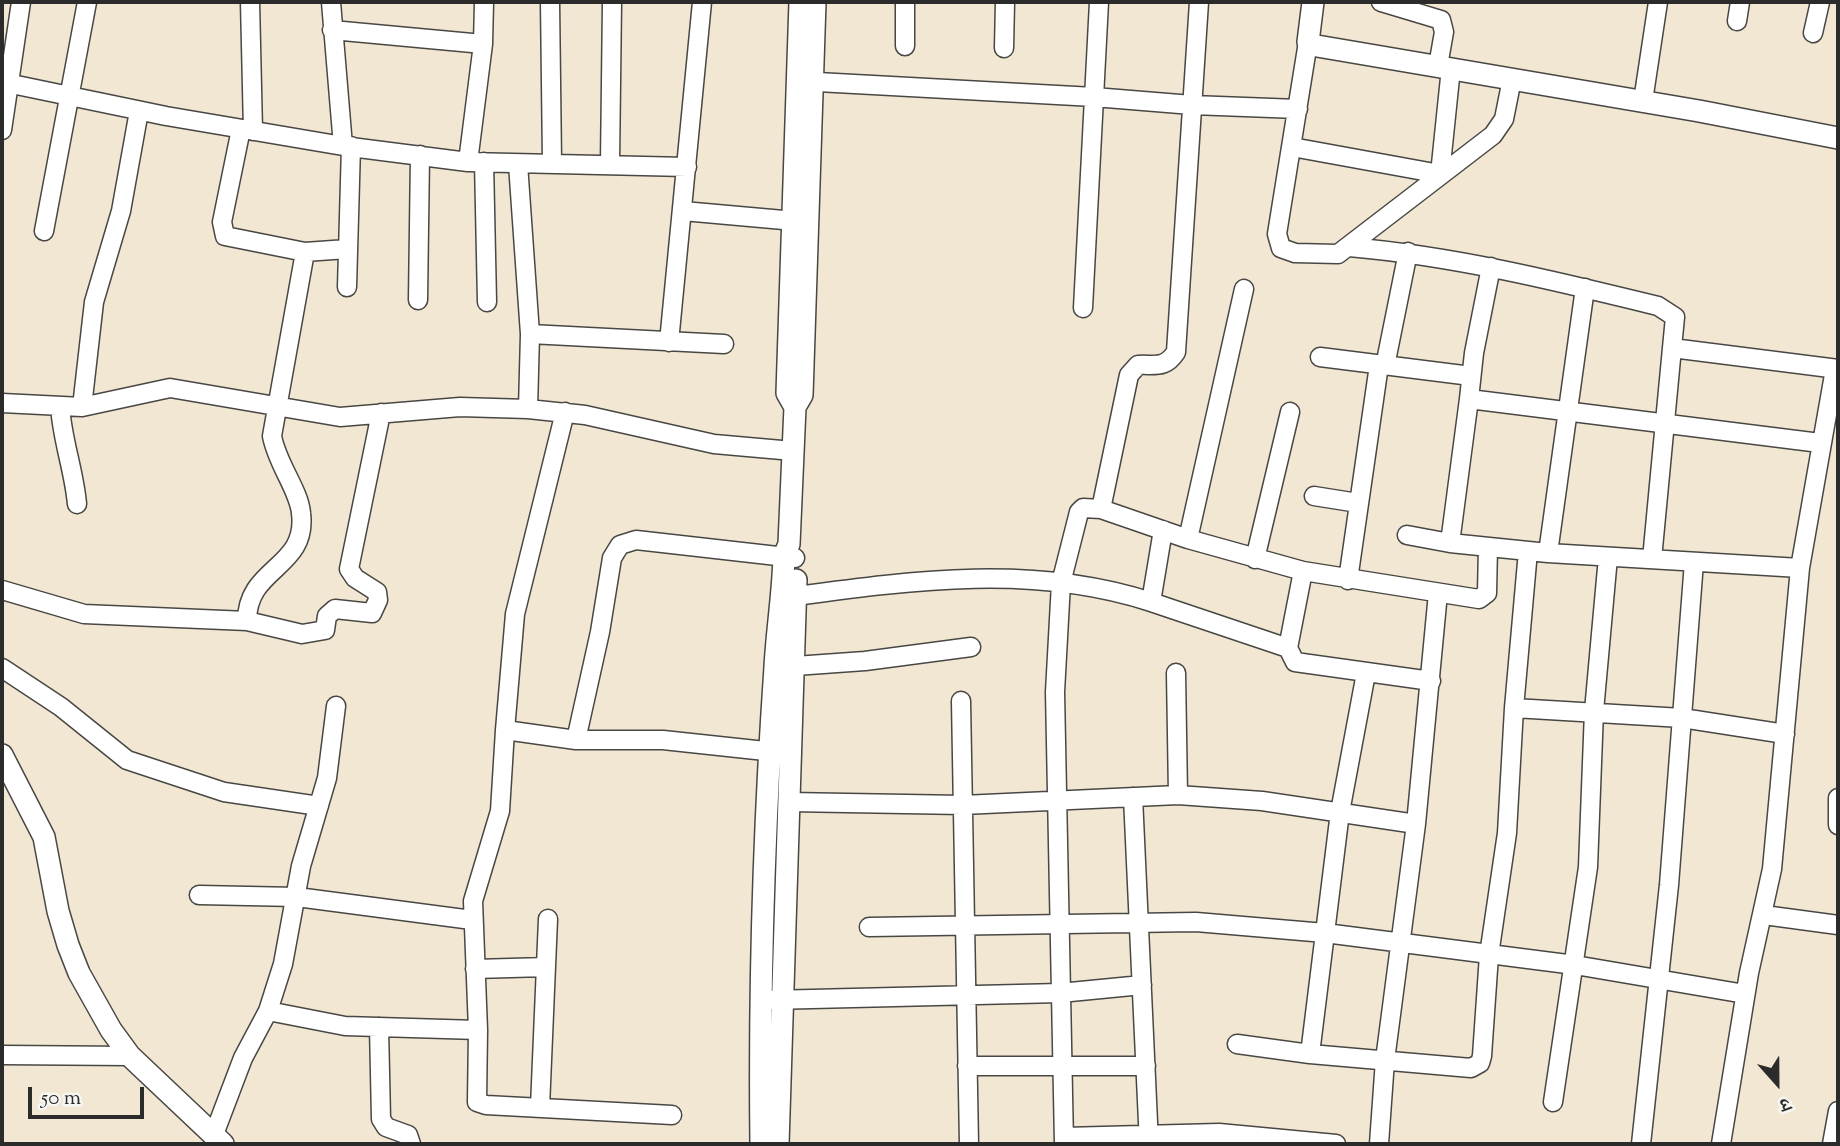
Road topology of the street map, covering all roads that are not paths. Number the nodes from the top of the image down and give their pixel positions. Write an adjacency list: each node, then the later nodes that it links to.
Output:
1 (21, 2): 30 (street)
2 (87, 2): 31 (street)
3 (250, 2): 38 (street)
4 (331, 2): 21 (street)
5 (484, 2): 24 (street)
6 (550, 2): 44 (street)
7 (612, 2): 45 (street)
8 (702, 2): 47 (street)
9 (800, 2): 29 (street)
10 (815, 2): 29 (street)
11 (905, 2): 25 (street)
12 (1005, 2): 26 (street)
13 (1099, 2): 32 (street)
14 (1199, 2): 34 (street)
15 (1312, 2): 23 (street)
16 (1381, 2): 27 (street)
17 (1658, 2): 33 (street)
18 (1740, 2): 20 (street)
19 (1820, 2): 22 (street)
20 (1737, 21)
21 (332, 30): 24 (street); 40 (street)
22 (1813, 33)
23 (1308, 43): 27 (street); 35 (street)
24 (483, 44): 43 (street)
25 (905, 46)
26 (1003, 48)
27 (1445, 67): 28 (street); 48 (street)
28 (1512, 79): 33 (street); 48 (street)
29 (805, 81): 32 (street); 50 (street)
30 (6, 82): 31 (street); 37 (street)
31 (71, 95): 36 (street); 51 (street)
32 (1094, 97): 34 (street); 62 (street)
33 (1643, 101): 39 (street)
34 (1192, 106): 35 (street); 87 (street)
35 (1298, 109): 41 (street)
36 (139, 111): 38 (street); 74 (street)
37 (2, 130)
38 (247, 130): 40 (street); 54 (street)
39 (1837, 136)
40 (347, 146): 42 (street); 53 (street)
41 (1292, 147): 48 (street); 52 (street)
42 (419, 155): 43 (street); 60 (street)
43 (476, 162): 46 (street); 61 (street)
44 (552, 162): 45 (street); 46 (street)
45 (610, 163): 47 (street)
46 (518, 164): 63 (street)
47 (687, 167): 49 (street)
48 (1440, 174): 52 (street)
49 (683, 211): 50 (street); 64 (street)
50 (801, 222): 83 (street)
51 (44, 231)
52 (1349, 247): 55 (street)
53 (347, 249): 54 (street); 57 (street)
54 (305, 252): 75 (street)
55 (1408, 252): 56 (street); 68 (street)
56 (1491, 267): 58 (street); 70 (street)
57 (347, 287)
58 (1585, 288): 66 (street); 80 (street)
59 (1244, 289): 90 (street)
60 (418, 300)
61 (487, 302)
62 (1083, 308)
63 (530, 334): 64 (street); 76 (street)
64 (669, 342): 65 (street)
65 (724, 344)
66 (1672, 348): 69 (street); 81 (street)
67 (1320, 358): 68 (street)
68 (1382, 365): 70 (street); 85 (street)
69 (1837, 369): 82 (street)
70 (1471, 376): 71 (street)
71 (1469, 399): 80 (street); 91 (street)
72 (2, 404): 73 (street)
73 (60, 406): 74 (street); 86 (street)
74 (82, 407): 75 (street)
75 (277, 408): 79 (street); 108 (street)
76 (528, 408): 77 (street); 79 (street)
77 (565, 412): 83 (street); 121 (street)
78 (1290, 412): 97 (street)
79 (381, 413): 108 (street)
80 (1566, 414): 81 (street); 95 (street)
81 (1665, 422): 82 (street); 98 (street)
82 (1820, 443): 100 (street)
83 (793, 451): 94 (street)
84 (1314, 496): 85 (street)
85 (1358, 503): 102 (street)
86 (77, 504)
87 (1101, 509): 88 (street); 103 (street)
88 (1163, 530): 90 (street); 107 (street)
89 (1408, 535): 91 (street)
90 (1188, 539): 97 (street)
91 (1450, 543): 92 (street)
92 (1488, 547): 93 (street); 105 (street)
93 (1528, 551): 95 (street); 118 (street)
94 (789, 553): 106 (street); 123 (street); 124 (street)
95 (1548, 553): 96 (street)
96 (1608, 556): 98 (street); 119 (street)
97 (1255, 559): 101 (street)
98 (1652, 559): 99 (street)
99 (1694, 562): 100 (street); 120 (street)
100 (1800, 568): 122 (street)
101 (1303, 571): 102 (street); 110 (street)
102 (1348, 580): 105 (street)
103 (1061, 583): 106 (street); 107 (street); 130 (street)
104 (2, 590): 108 (street)
105 (1438, 593): 115 (street)
106 (796, 596): 111 (street)
107 (1151, 602): 110 (street)
108 (247, 621)
109 (971, 647): 111 (street)
110 (1288, 648): 114 (street)
111 (794, 666): 124 (street)
112 (2, 668): 132 (street)
113 (1176, 673): 126 (street)
114 (1366, 673): 115 (street); 133 (street)
115 (1431, 681): 134 (street)
116 (961, 701): 131 (street)
117 (336, 706): 132 (street)
118 (1514, 708): 119 (street); 148 (street)
119 (1594, 711): 120 (street); 149 (street)
120 (1682, 718): 122 (street); 152 (street)
121 (505, 730): 123 (street); 140 (street)
122 (1785, 734): 138 (street)
123 (576, 740): 124 (street)
124 (781, 753): 129 (street); 157 (street)
125 (2, 755): 165 (street)
126 (1178, 795): 127 (street); 133 (street)
127 (1133, 797): 130 (street); 141 (street)
128 (1838, 798): 135 (street)
129 (789, 802): 131 (street); 158 (street)
130 (1059, 803): 131 (street); 142 (street)
131 (963, 805): 144 (street)
132 (319, 806): 137 (street)
133 (1340, 812): 134 (street); 146 (street)
134 (1416, 824): 147 (street)
135 (1838, 825)
136 (199, 895): 137 (street)
137 (297, 897): 140 (street); 159 (street)
138 (1764, 915): 143 (street); 155 (street)
139 (548, 919): 150 (street)
140 (472, 920): 151 (street)
141 (1139, 923): 142 (street); 146 (street); 153 (street)
142 (1061, 924): 144 (street); 154 (street)
143 (1838, 925)
144 (965, 926): 145 (street); 156 (street)
145 (869, 927)
146 (1325, 933): 147 (street); 163 (street)
147 (1399, 945): 148 (street); 166 (street)
148 (1489, 955): 149 (street); 166 (street)
149 (1575, 965): 152 (street); 170 (street)
150 (546, 967): 151 (street); 171 (street)
151 (475, 969): 161 (street)
152 (1660, 980): 155 (street); 183 (street)
153 (1142, 985): 154 (street); 168 (street)
154 (1060, 993): 156 (street); 169 (street)
155 (1745, 994): 184 (street)
156 (965, 995): 158 (street); 167 (street)
157 (760, 1000): 158 (street); 177 (street)
158 (781, 1001): 177 (street)
159 (268, 1011): 160 (street); 175 (street)
160 (379, 1027): 161 (street); 178 (street)
161 (478, 1030): 171 (street)
162 (1237, 1044): 163 (street)
163 (1310, 1054): 166 (street)
164 (2, 1055): 165 (street)
165 (130, 1056): 175 (street)
166 (1385, 1060): 182 (street)
167 (967, 1066): 169 (street); 179 (street)
168 (1146, 1066): 169 (street); 174 (street)
169 (1062, 1067): 176 (street)
170 (1553, 1102)
171 (540, 1107): 173 (street)
172 (1838, 1111): 185 (street)
173 (672, 1115)
174 (1149, 1140): 176 (street); 180 (street)
175 (218, 1141)
176 (1064, 1141)
177 (770, 1143)
178 (411, 1144)
179 (969, 1144)
180 (1330, 1144): 181 (street)
181 (1336, 1144)
182 (1379, 1144)
183 (1641, 1144)
184 (1721, 1144)
185 (1832, 1144)

